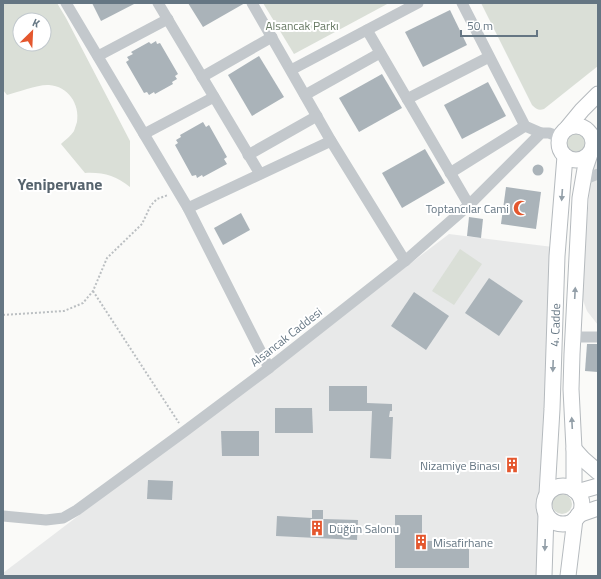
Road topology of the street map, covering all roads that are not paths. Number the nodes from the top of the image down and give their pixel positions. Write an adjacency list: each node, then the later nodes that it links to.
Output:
1 (66, 3): 10 (street)
2 (158, 3): 6 (street)
3 (252, 3): 8 (street)
4 (418, 3): 7 (street)
5 (462, 3): 11 (street)
6 (168, 19): 10 (street); 13 (street)
7 (367, 30): 9 (street); 12 (street)
8 (272, 37): 12 (street); 13 (street)
9 (380, 53): 14 (street); 17 (street)
10 (98, 56): 22 (street)
11 (489, 57): 17 (street); 19 (street)
12 (291, 70): 14 (street)
13 (202, 77): 16 (street)
14 (305, 94): 18 (street)
15 (598, 94): 20 (main road)
16 (214, 97): 22 (street); 25 (street)
17 (407, 99): 27 (street)
18 (317, 116): 23 (street); 25 (street)
19 (525, 126): 21 (street); 27 (street)
20 (564, 132): 21 (street); 24 (main road); 26 (main road)
21 (541, 133): 31 (street, Alsancak Caddesi)
22 (144, 134): 32 (street)
23 (331, 141): 28 (street); 33 (street)
24 (594, 143): 26 (main road); 30 (main road, 4. Cadde)
25 (248, 155): 28 (street)
26 (565, 156): 41 (main road, 4. Cadde, one-way to 41)
27 (450, 173): 31 (street)
28 (260, 174): 32 (street)
29 (598, 174): 30 (street)
30 (583, 180): 34 (main road, 4. Cadde, one-way to 30)
31 (469, 205): 33 (street, Alsancak Caddesi)
32 (188, 208): 36 (street)
33 (404, 260): 36 (street, Alsancak Caddesi)
34 (573, 337): 35 (street); 37 (main road, 4. Cadde, one-way to 34)
35 (598, 337)
36 (269, 368): 44 (street, Alsancak Caddesi)
37 (574, 449): 38 (main road); 40 (main road, 4. Cadde)
38 (598, 472)
39 (598, 486): 40 (main road)
40 (576, 491): 41 (main road); 45 (main road)
41 (547, 494): 43 (main road)
42 (598, 508): 45 (main road)
43 (546, 514): 45 (main road); 46 (main road, one-way to 46)
44 (3, 516)
45 (577, 517): 47 (main road)
46 (544, 576)
47 (568, 576)

